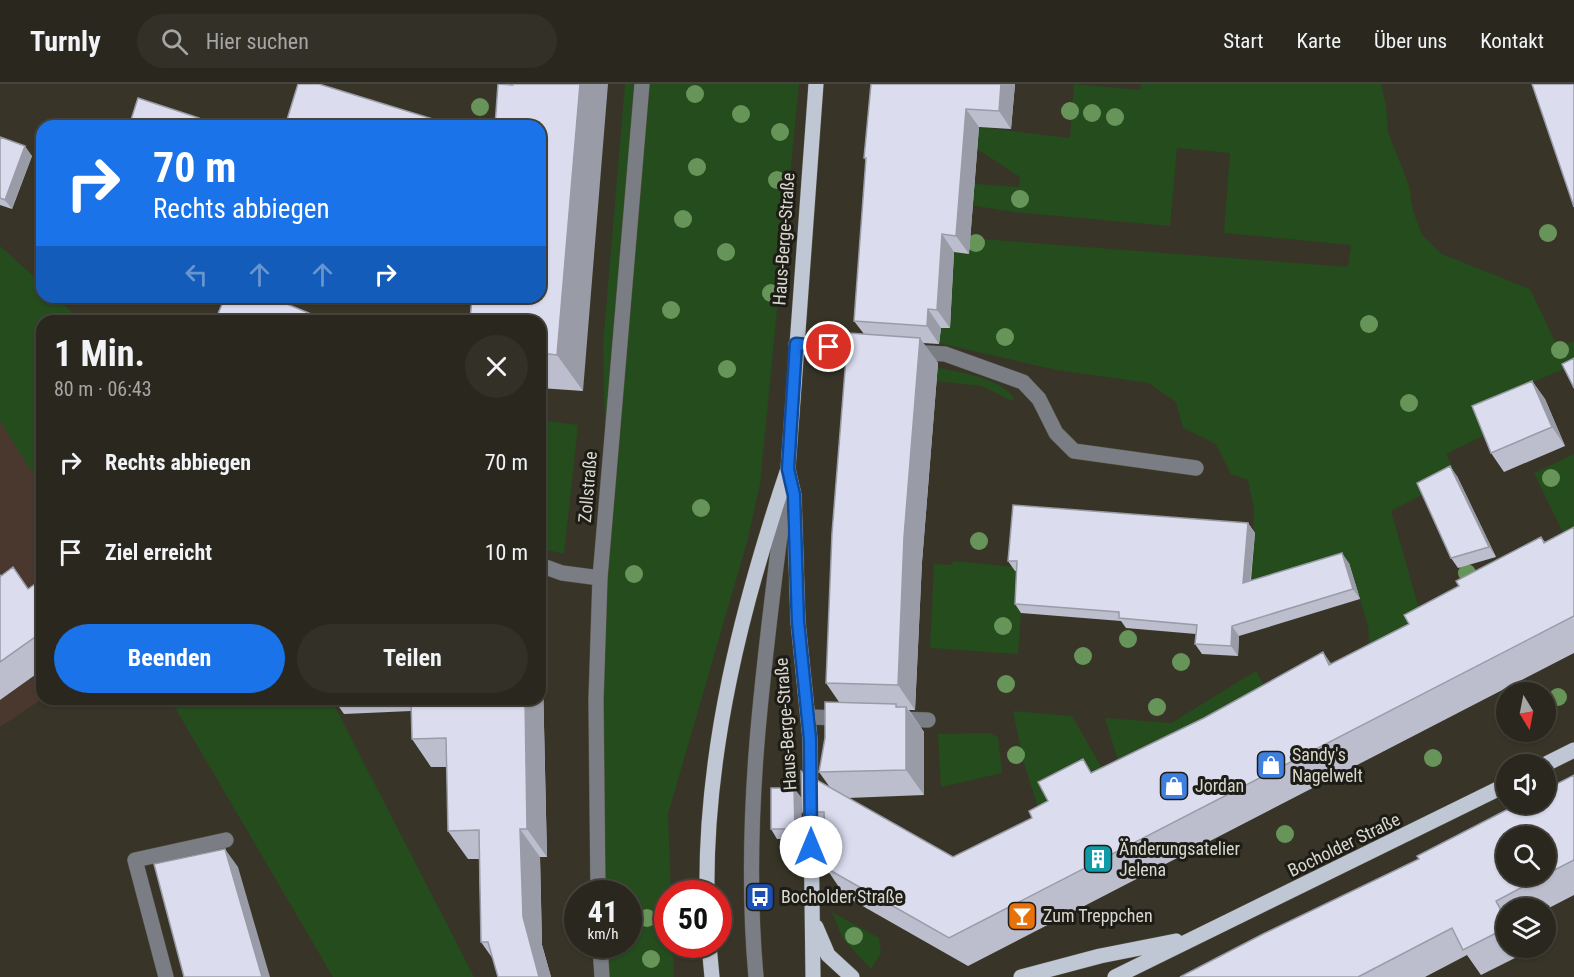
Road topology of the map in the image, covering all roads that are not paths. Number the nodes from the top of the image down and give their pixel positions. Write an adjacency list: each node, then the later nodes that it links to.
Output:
1 (642, 84): 9 (street, Zollstraße)
2 (816, 84): 3 (main road, Haus-Berge-Straße)
3 (796, 344): 4 (street); 7 (main road, Haus-Berge-Straße)
4 (875, 350)
5 (898, 351): 6 (street)
6 (1196, 468)
7 (788, 469): 10 (main road, Haus-Berge-Straße); 19 (main road, Haus-Berge-Straße); 27 (street)
8 (546, 567): 9 (street)
9 (600, 578): 18 (street, Zollstraße)
10 (808, 717): 11 (street); 20 (main road, Haus-Berge-Straße)
11 (863, 718)
12 (885, 719): 13 (street)
13 (928, 720)
14 (1574, 750): 15 (main road)
15 (1556, 759)
16 (1496, 789): 21 (main road, Bocholder Straße)
17 (226, 840): 24 (street)
18 (598, 880)
19 (707, 880)
20 (812, 912): 28 (main road, Haus-Berge-Straße); 29 (main road)
21 (1197, 937): 30 (main road, Bocholder Straße); 31 (main road, Bocholder Straße)
22 (601, 958): 25 (street)
23 (710, 958): 26 (main road)
24 (166, 977)
25 (602, 977)
26 (712, 977)
27 (756, 977)
28 (813, 977)
29 (852, 977)
30 (1021, 977)
31 (1115, 977)

